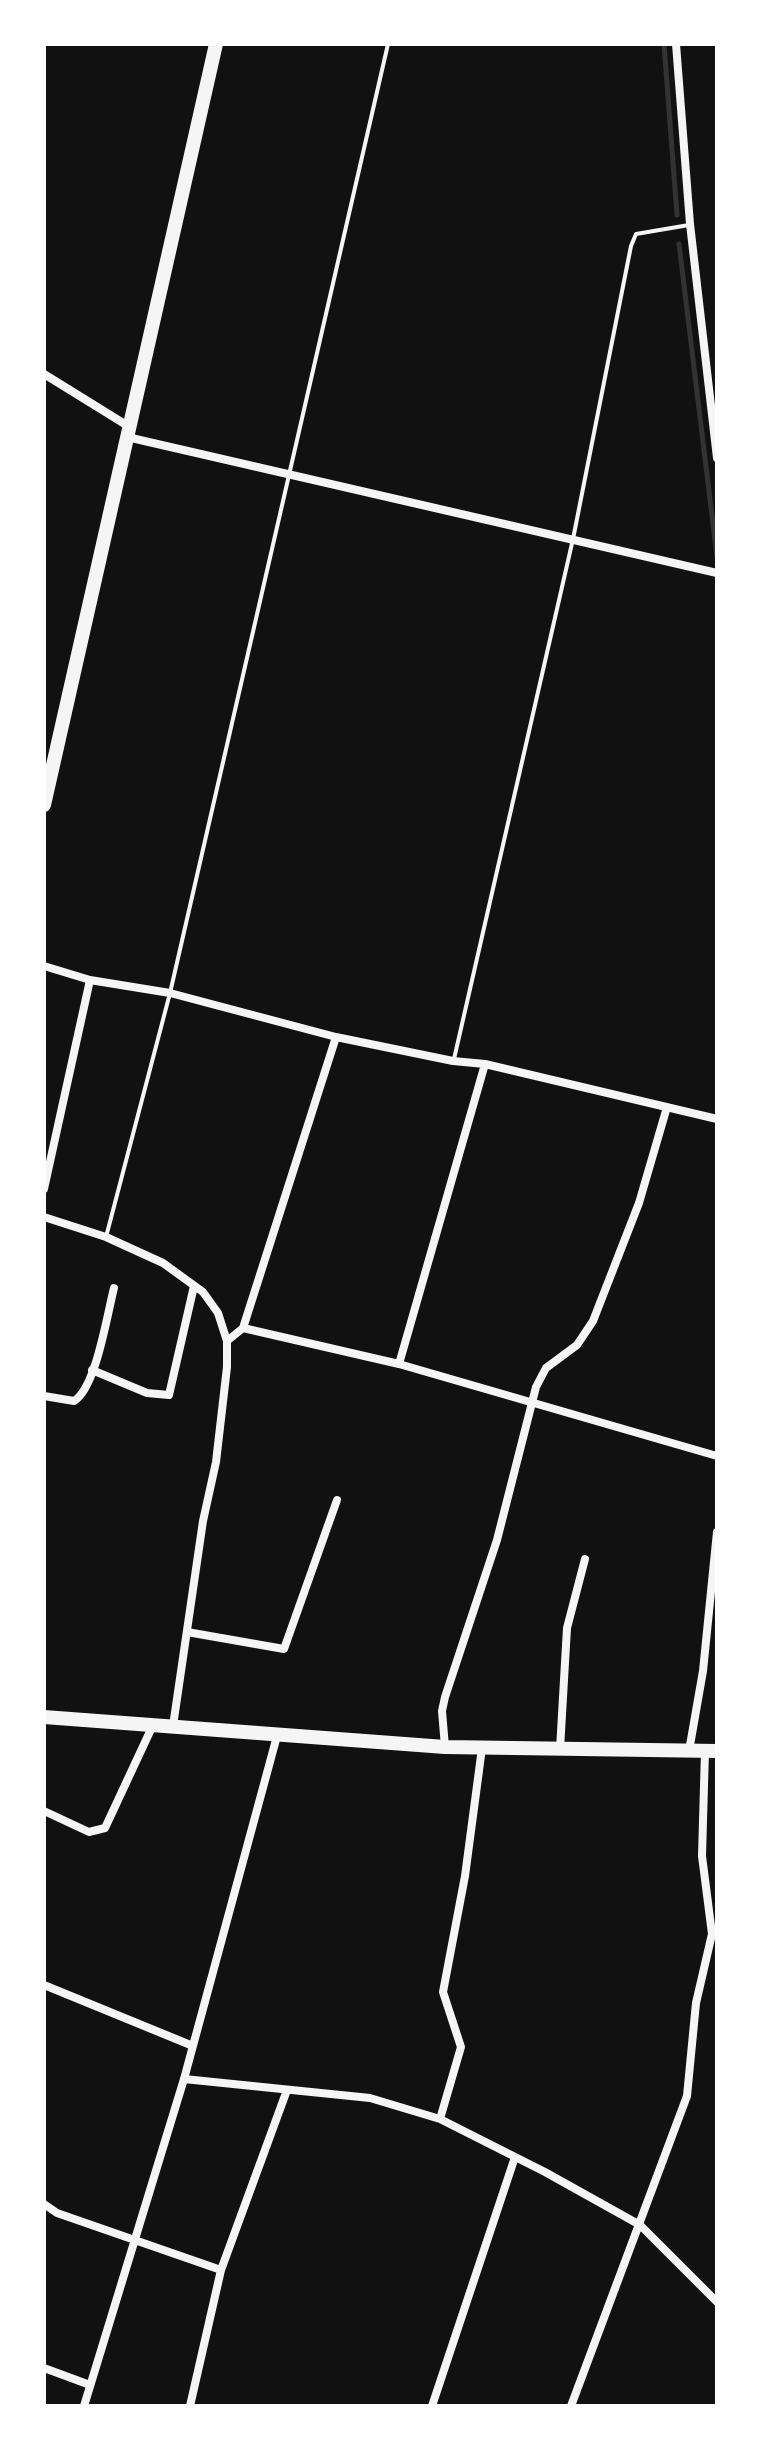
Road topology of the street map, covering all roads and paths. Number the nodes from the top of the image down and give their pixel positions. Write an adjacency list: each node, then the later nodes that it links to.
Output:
1 (216, 44): 6 (main road)
2 (388, 44): 8 (lane)
3 (676, 44): 4 (street)
4 (690, 224): 7 (street); 9 (lane)
5 (44, 374): 6 (street)
6 (127, 431): 8 (street); 11 (main road)
7 (717, 458)
8 (289, 475): 9 (street); 14 (lane)
9 (573, 539): 10 (street); 16 (lane)
10 (717, 573)
11 (44, 805)
12 (44, 966): 13 (street)
13 (90, 980): 14 (street); 20 (street)
14 (170, 993): 15 (street); 22 (lane)
15 (336, 1037): 16 (street); 25 (street)
16 (453, 1061): 17 (street)
17 (485, 1064): 18 (street); 27 (street)
18 (667, 1107): 19 (street); 30 (street)
19 (717, 1119)
20 (44, 1189)
21 (44, 1217): 22 (street)
22 (106, 1237): 23 (street)
23 (194, 1286): 26 (street); 28 (street)
24 (114, 1288): 28 (street)
25 (243, 1328): 26 (street); 27 (street)
26 (227, 1341): 35 (street)
27 (399, 1364): 30 (street)
28 (92, 1370): 29 (street)
29 (44, 1396)
30 (531, 1401): 31 (street); 40 (street)
31 (717, 1456)
32 (337, 1500): 35 (street)
33 (717, 1532): 43 (street)
34 (585, 1559): 42 (street)
35 (187, 1632): 38 (street)
36 (44, 1717): 37 (main road)
37 (153, 1725): 38 (main road); 45 (street)
38 (173, 1726): 39 (main road)
39 (277, 1736): 40 (main road); 47 (street)
40 (445, 1747): 41 (main road)
41 (482, 1748): 42 (main road); 50 (street)
42 (560, 1749): 43 (main road)
43 (689, 1751): 44 (main road)
44 (711, 1751): 53 (street)
45 (44, 1811)
46 (44, 1985): 47 (street)
47 (193, 2046): 48 (street)
48 (184, 2079): 49 (street); 54 (street)
49 (287, 2090): 50 (street); 55 (street)
50 (440, 2119): 51 (street)
51 (515, 2157): 53 (street); 61 (street)
52 (44, 2204): 54 (street)
53 (640, 2225): 56 (street); 62 (street)
54 (136, 2242): 55 (street); 58 (street)
55 (221, 2270): 60 (street)
56 (717, 2302)
57 (44, 2368): 58 (street)
58 (90, 2385): 59 (street)
59 (84, 2406)
60 (190, 2406)
61 (432, 2406)
62 (571, 2406)

